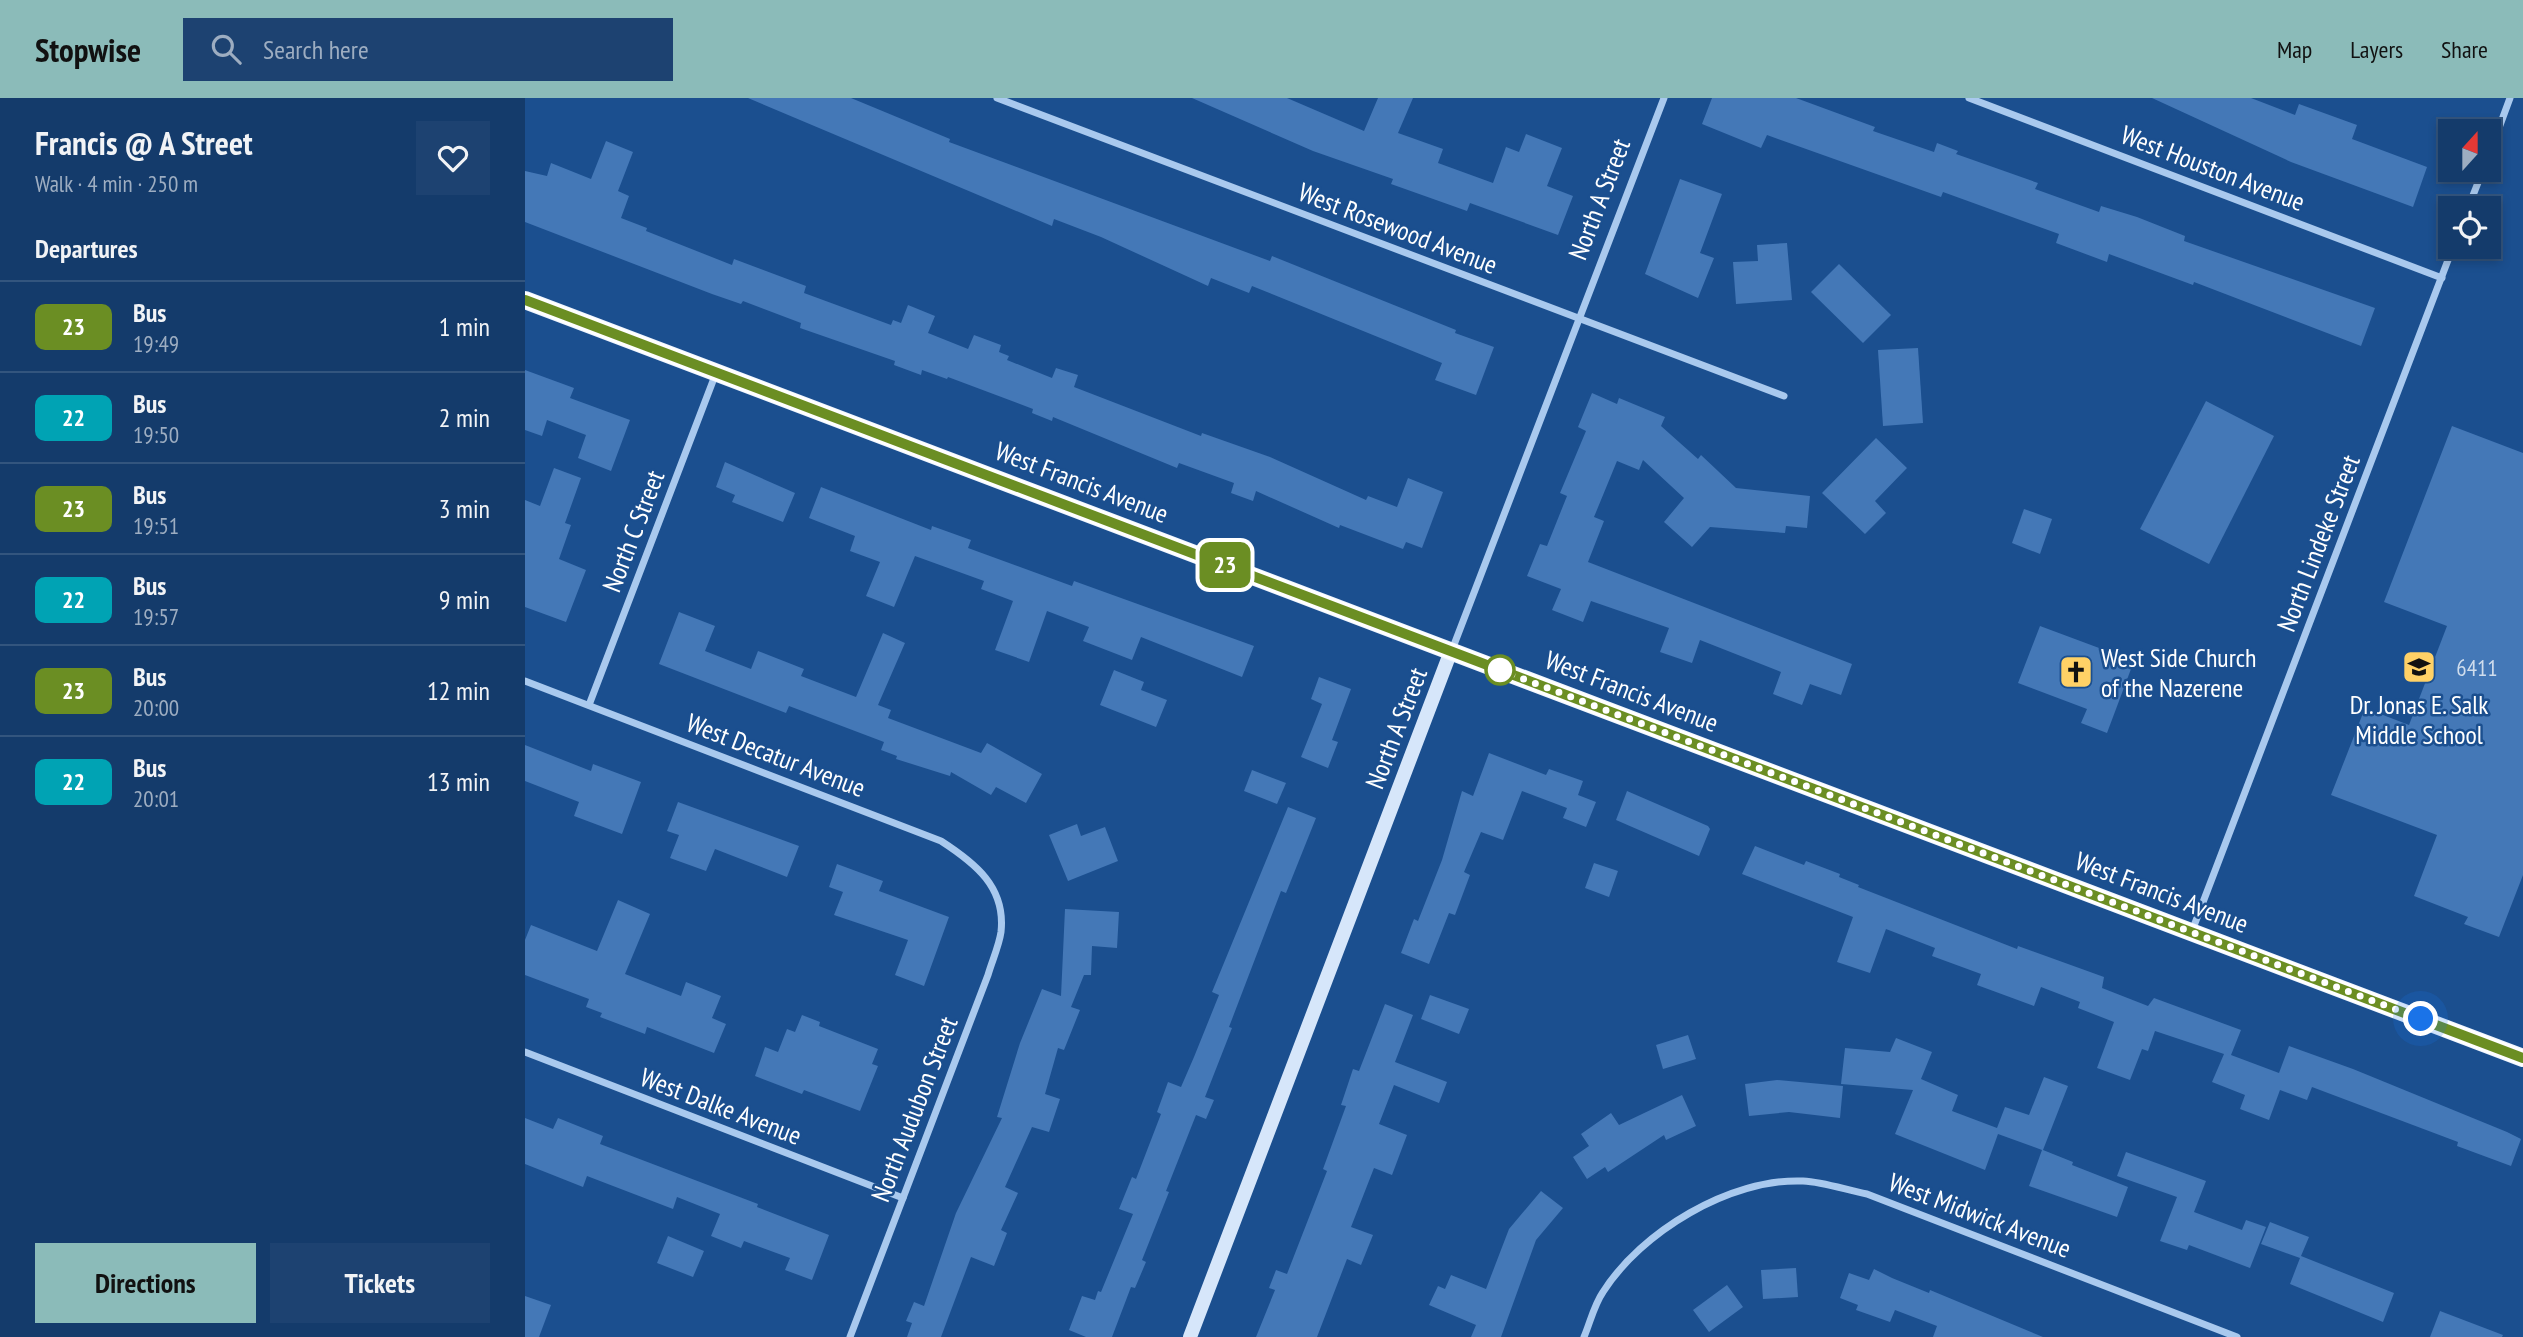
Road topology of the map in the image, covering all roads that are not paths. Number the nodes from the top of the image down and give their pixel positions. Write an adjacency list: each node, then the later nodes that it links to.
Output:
1 (997, 98): 9 (street, West Rosewood Avenue)
2 (1664, 98): 9 (street, North A Street)
3 (1969, 98): 7 (street, West Houston Avenue)
4 (2510, 98): 5 (street)
5 (2501, 122)
6 (2449, 259): 7 (street, North Lindeke Street)
7 (2442, 278): 16 (street, North Lindeke Street)
8 (525, 300): 10 (main road, West Francis Avenue)
9 (1579, 319): 11 (street, West Rosewood Avenue); 12 (street, North A Street)
10 (717, 371): 12 (main road, West Francis Avenue); 14 (street, North C Street)
11 (1784, 396)
12 (1451, 651): 16 (main road, West Francis Avenue); 21 (street, North A Street)
13 (525, 681): 14 (street, West Decatur Avenue)
14 (589, 705): 15 (street, West Decatur Avenue)
15 (996, 893): 19 (street, North Audubon Street)
16 (2192, 932): 18 (main road, West Francis Avenue)
17 (525, 1052): 19 (street, West Dalke Avenue)
18 (2523, 1058)
19 (903, 1198): 20 (street, North Audubon Street)
20 (851, 1337)
21 (1190, 1337)
22 (1584, 1337): 23 (street, West Midwick Avenue)
23 (2237, 1337)

